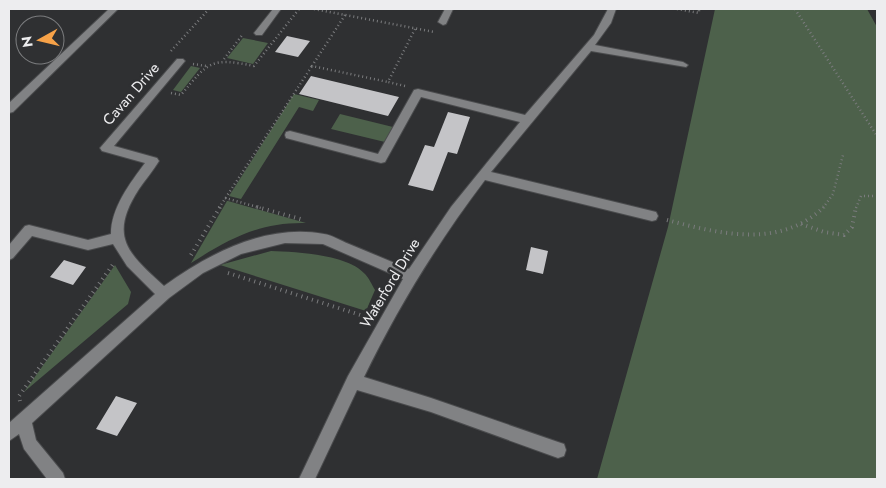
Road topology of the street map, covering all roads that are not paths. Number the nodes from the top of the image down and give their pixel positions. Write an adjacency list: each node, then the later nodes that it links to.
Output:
1 (114, 9): 10 (street)
2 (277, 9): 6 (street)
3 (449, 9): 5 (street)
4 (612, 9): 7 (street, Waterford Drive)
5 (443, 22)
6 (259, 33)
7 (588, 47): 9 (street); 11 (street, Waterford Drive)
8 (180, 61): 15 (street, Cavan Drive)
9 (683, 65)
10 (9, 109)
11 (529, 120): 12 (street); 13 (street, Waterford Drive)
12 (290, 136)
13 (482, 175): 14 (street); 17 (street, Waterford Drive)
14 (652, 216)
15 (118, 237): 16 (street); 18 (street)
16 (9, 254)
17 (410, 276): 18 (street); 19 (street, Waterford Drive)
18 (164, 294): 20 (street)
19 (352, 381): 22 (street); 24 (street, Waterford Drive)
20 (24, 422): 21 (street); 23 (street)
21 (9, 433)
22 (558, 450)
23 (57, 479)
24 (307, 479)

